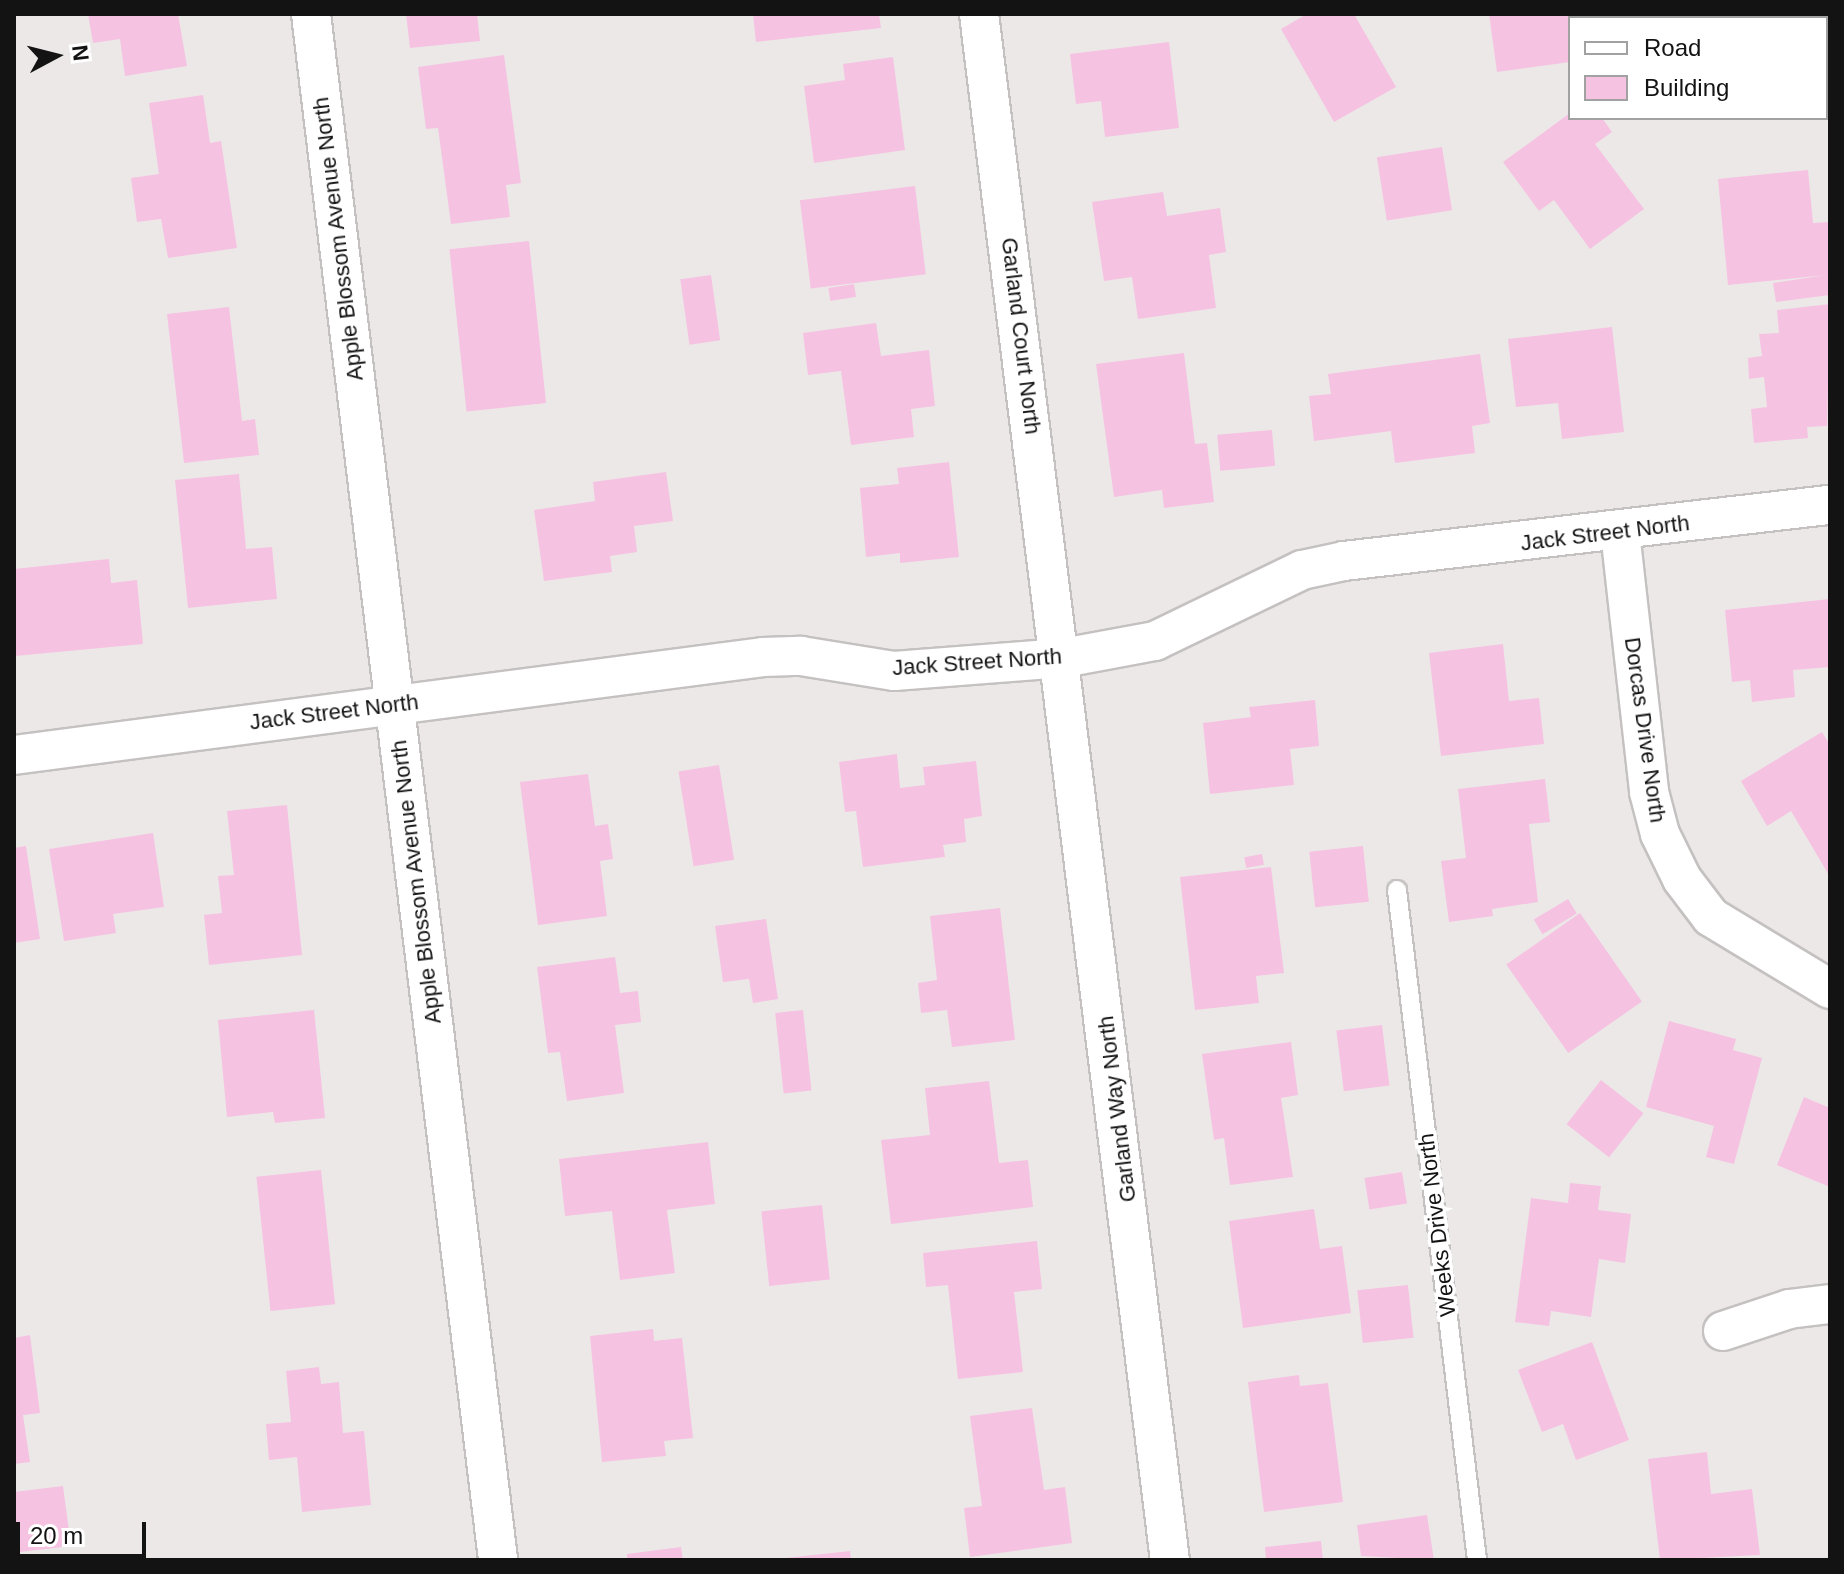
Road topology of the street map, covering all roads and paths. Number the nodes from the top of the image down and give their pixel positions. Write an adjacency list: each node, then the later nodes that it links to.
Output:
1 (311, 14): 6 (street, Apple Blossom Avenue North)
2 (979, 14): 5 (street, Garland Court North)
3 (1830, 505): 4 (street, Jack Street North)
4 (1620, 532): 5 (street, Jack Street North); 9 (street, Dorcas Drive North)
5 (1063, 658): 6 (street, Jack Street North); 13 (street, Garland Way North)
6 (395, 704): 7 (street, Jack Street North); 12 (street, Apple Blossom Avenue North)
7 (14, 755)
8 (1397, 890): 14 (lane, Weeks Drive North)
9 (1830, 989)
10 (1830, 1304): 11 (street)
11 (1723, 1331)
12 (498, 1560)
13 (1170, 1560)
14 (1477, 1560)

